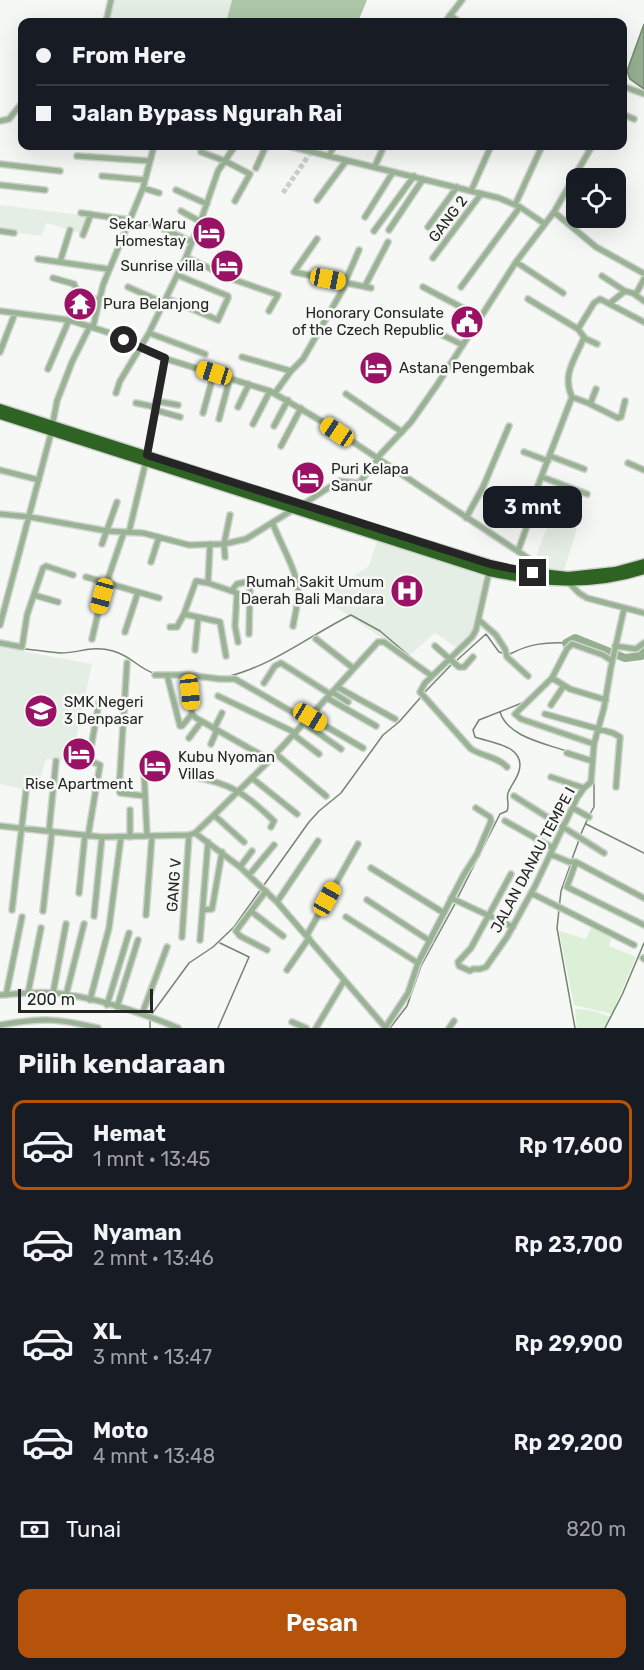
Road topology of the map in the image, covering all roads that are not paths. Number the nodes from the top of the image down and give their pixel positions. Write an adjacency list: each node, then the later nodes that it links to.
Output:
1 (111, 0): 4 (street)
2 (462, 0): 3 (street)
3 (450, 15): 5 (street); 6 (street)
4 (107, 18)
5 (448, 18)
6 (454, 18)
7 (627, 88): 8 (street)
8 (644, 94)
9 (18, 108): 12 (street)
10 (627, 116): 11 (street)
11 (634, 119)
12 (0, 121)
13 (153, 150): 26 (street)
14 (232, 150): 27 (street)
15 (264, 150): 30 (street)
16 (300, 150): 22 (street)
17 (332, 150): 25 (street)
18 (383, 150): 31 (street)
19 (489, 150): 44 (street)
20 (540, 150): 51 (street)
21 (590, 150): 32 (street)
22 (303, 151): 25 (street)
23 (201, 152): 27 (street)
24 (78, 156): 26 (street)
25 (329, 156): 28 (street)
26 (150, 161): 38 (street)
27 (225, 161): 49 (street); 50 (street)
28 (346, 161): 31 (street); 48 (street)
29 (0, 164): 33 (street)
30 (256, 168)
31 (377, 168): 34 (street)
32 (581, 168)
33 (60, 171)
34 (393, 172): 36 (street); 56 (street)
35 (102, 176): 38 (street)
36 (414, 176): 37 (street); 65 (street)
37 (423, 179): 40 (street); 62 (street)
38 (145, 180): 41 (street)
39 (0, 184): 42 (street)
40 (457, 187): 44 (street); 61 (street)
41 (143, 188): 45 (street); 57 (street)
42 (45, 190)
43 (176, 190): 50 (street)
44 (471, 190): 47 (street)
45 (159, 193)
46 (566, 193): 53 (street)
47 (482, 194): 51 (street); 74 (street, GANG 2)
48 (317, 200)
49 (235, 201)
50 (207, 204): 58 (street)
51 (517, 206): 60 (street); 85 (street)
52 (181, 211): 58 (street)
53 (554, 212): 60 (street); 81 (street)
54 (81, 213): 55 (street)
55 (91, 214): 57 (street); 68 (street)
56 (365, 217)
57 (130, 220): 78 (street)
58 (201, 220): 67 (street); 70 (street)
59 (152, 223): 70 (street)
60 (545, 224): 77 (street)
61 (428, 227)
62 (389, 230)
63 (0, 231): 66 (street)
64 (70, 231): 76 (street)
65 (374, 231)
66 (14, 232)
67 (221, 232)
68 (83, 235)
69 (317, 238): 83 (street)
70 (192, 242): 73 (street)
71 (388, 243): 83 (street)
72 (359, 250): 83 (street)
73 (186, 257): 79 (street); 96 (street)
74 (434, 258)
75 (39, 259): 76 (street)
76 (60, 262): 78 (street)
77 (516, 262): 88 (street); 98 (street)
78 (108, 268): 91 (street)
79 (177, 275): 92 (street); 100 (street)
80 (602, 276): 87 (street)
81 (644, 276): 89 (street)
82 (53, 278): 91 (street)
83 (346, 282): 116 (street)
84 (423, 287): 98 (street)
85 (461, 287)
86 (128, 288): 92 (street)
87 (625, 291): 89 (street); 94 (street)
88 (563, 293)
89 (634, 294): 93 (street)
90 (528, 299): 104 (street)
91 (98, 300): 103 (street)
92 (165, 301): 100 (street); 106 (street)
93 (644, 301)
94 (610, 303): 101 (street); 104 (street)
95 (0, 311): 97 (street)
96 (269, 311)
97 (15, 313): 99 (street); 111 (street)
98 (480, 317): 109 (street)
99 (69, 320): 103 (street); 115 (street)
100 (218, 320): 102 (street)
101 (644, 322)
102 (225, 324)
103 (91, 327): 110 (street); 141 (street)
104 (578, 329): 107 (street)
105 (434, 331): 109 (street)
106 (149, 333): 110 (street); 112 (street)
107 (584, 338): 108 (street); 124 (street)
108 (597, 344)
109 (463, 345): 142 (street)
110 (140, 348): 114 (street); 122 (street)
111 (0, 352)
112 (205, 354)
113 (242, 357): 116 (street)
114 (165, 358): 117 (street); 130 (street)
115 (48, 369)
116 (291, 371): 121 (street)
117 (214, 373): 118 (street); 134 (street)
118 (230, 378): 119 (street); 137 (street)
119 (249, 384): 121 (street); 131 (street)
120 (596, 389): 128 (street)
121 (273, 392): 125 (street); 138 (street)
122 (116, 393)
123 (346, 394): 142 (street)
124 (572, 397): 128 (street); 146 (street)
125 (288, 400): 133 (street); 139 (street)
126 (625, 401): 128 (street)
127 (136, 403): 130 (street)
128 (588, 404)
129 (178, 405): 130 (street)
130 (156, 406): 136 (street); 145 (street)
131 (238, 406)
132 (0, 408): 141 (highway)
133 (301, 408): 143 (street); 147 (street)
134 (203, 413)
135 (0, 415): 141 (highway)
136 (180, 417)
137 (219, 419)
138 (253, 424)
139 (274, 426)
140 (509, 426): 162 (street)
141 (52, 428): 145 (highway); 153 (street)
142 (402, 432): 147 (street)
143 (281, 446)
144 (524, 452): 146 (street)
145 (146, 458): 157 (highway); 166 (street)
146 (549, 458): 150 (street); 152 (street)
147 (377, 459): 157 (street); 162 (street)
148 (628, 463): 151 (street)
149 (0, 470): 153 (street)
150 (584, 470)
151 (644, 470)
152 (542, 477): 154 (street); 160 (street)
153 (39, 480): 161 (street)
154 (587, 494)
155 (117, 502): 165 (street)
156 (504, 503): 160 (street)
157 (298, 507): 163 (highway); 164 (street)
158 (0, 514): 161 (street)
159 (230, 515): 170 (street)
160 (531, 515): 171 (street)
161 (30, 517): 165 (street); 190 (street)
162 (466, 518): 171 (street)
163 (344, 522): 177 (highway); 178 (highway)
164 (273, 524): 170 (street); 199 (street)
165 (107, 531): 166 (street); 168 (street)
166 (127, 532): 167 (street); 182 (street)
167 (159, 537): 169 (street); 174 (street)
168 (102, 544)
169 (210, 544): 170 (street); 183 (street)
170 (224, 544): 172 (street)
171 (518, 551): 173 (street)
172 (225, 557)
173 (531, 560): 178 (street); 180 (street)
174 (151, 562)
175 (644, 562): 180 (highway)
176 (644, 570): 184 (highway)
177 (489, 572): 184 (highway); 196 (street)
178 (533, 573): 180 (highway)
179 (73, 575): 187 (street)
180 (554, 576)
181 (86, 577): 182 (street)
182 (107, 582): 186 (street); 202 (street)
183 (208, 583): 185 (street); 194 (street)
184 (569, 583): 192 (street)
185 (232, 590): 201 (street); 204 (street)
186 (138, 592): 189 (street); 200 (street)
187 (34, 595): 191 (street); 206 (street)
188 (0, 598): 190 (street)
189 (159, 598)
190 (7, 600): 197 (street)
191 (58, 602)
192 (624, 609): 193 (street); 208 (street, JALAN DANAU TEMPE I)
193 (644, 613)
194 (184, 614): 195 (street); 198 (street)
195 (198, 619): 209 (street); 210 (street)
196 (479, 620): 213 (street); 220 (street)
197 (0, 625)
198 (170, 627)
199 (293, 627)
200 (125, 632)
201 (249, 634)
202 (92, 639)
203 (316, 639): 215 (street)
204 (238, 642)
205 (644, 643): 208 (street)
206 (0, 644)
207 (435, 646): 213 (street)
208 (615, 649): 212 (street, JALAN DANAU TEMPE I)
209 (195, 650)
210 (226, 656)
211 (473, 657): 213 (street)
212 (612, 660): 221 (street); 228 (street, JALAN DANAU TEMPE I)
213 (452, 661): 216 (street)
214 (128, 663): 262 (street)
215 (353, 668): 216 (street); 223 (street)
216 (433, 674): 253 (street)
217 (155, 675): 218 (street)
218 (166, 675): 219 (street); 233 (street)
219 (188, 675): 233 (street); 236 (street)
220 (528, 676)
221 (552, 678): 224 (street); 244 (street)
222 (264, 682): 225 (street)
223 (337, 687): 225 (street); 227 (street)
224 (563, 687): 228 (street); 231 (street)
225 (329, 695): 230 (street); 236 (street)
226 (218, 696): 241 (street)
227 (352, 696): 230 (street); 235 (street)
228 (606, 700): 239 (street, JALAN DANAU TEMPE I)
229 (99, 702): 278 (street)
230 (346, 705): 238 (street)
231 (551, 705)
232 (222, 713): 240 (street)
233 (192, 714): 237 (street)
234 (545, 714): 239 (street)
235 (395, 719)
236 (307, 720): 241 (street); 245 (street); 246 (street)
237 (201, 722): 240 (street); 242 (street)
238 (376, 726)
239 (598, 729): 244 (street, JALAN DANAU TEMPE I); 258 (street)
240 (216, 730): 243 (street); 250 (street)
241 (295, 734): 248 (street); 249 (street)
242 (189, 738)
243 (211, 744)
244 (594, 744): 252 (street, JALAN DANAU TEMPE I)
245 (363, 748)
246 (341, 749)
247 (567, 753): 252 (street)
248 (276, 754): 250 (street); 263 (street)
249 (319, 754)
250 (270, 760): 257 (street)
251 (56, 761): 276 (street)
252 (592, 761): 259 (street, JALAN DANAU TEMPE I)
253 (507, 767)
254 (144, 772): 262 (street)
255 (192, 777): 261 (street)
256 (551, 777): 259 (street)
257 (252, 778): 261 (street); 268 (street)
258 (616, 787)
259 (584, 788): 266 (street, JALAN DANAU TEMPE I)
260 (26, 791): 275 (street)
261 (239, 791): 269 (street); 273 (street)
262 (145, 796): 279 (street)
263 (326, 796)
264 (514, 796): 274 (street)
265 (476, 808): 300 (street)
266 (573, 808): 270 (street); 274 (street, JALAN DANAU TEMPE I)
267 (130, 810): 282 (street)
268 (297, 814)
269 (214, 815): 277 (street); 285 (street)
270 (588, 817)
271 (506, 821): 289 (street)
272 (0, 826): 275 (street)
273 (271, 827)
274 (563, 827): 289 (street, JALAN DANAU TEMPE I); 291 (street)
275 (21, 828): 276 (street); 304 (street)
276 (50, 831): 278 (street); 306 (street)
277 (192, 834): 279 (street); 284 (street); 321 (street, GANG V)
278 (87, 835): 280 (street); 298 (street)
279 (149, 836): 282 (street); 310 (street)
280 (102, 837): 281 (street); 311 (street)
281 (121, 837): 282 (street); 336 (street)
282 (130, 837)
283 (318, 841): 303 (street)
284 (208, 842): 290 (street); 305 (street)
285 (244, 842)
286 (358, 844): 322 (street)
287 (274, 845): 296 (street)
288 (252, 851): 293 (street)
289 (551, 851): 292 (street); 299 (street, JALAN DANAU TEMPE I)
290 (222, 852): 293 (street); 305 (street)
291 (604, 853)
292 (576, 862): 301 (street); 316 (street)
293 (240, 867): 296 (street)
294 (371, 867): 308 (street)
295 (511, 874): 309 (street)
296 (249, 875): 297 (street)
297 (263, 889): 303 (street); 307 (street)
298 (79, 892)
299 (531, 893): 317 (street, JALAN DANAU TEMPE I); 326 (street)
300 (452, 898): 308 (street); 309 (street)
301 (644, 898)
302 (367, 900): 325 (street)
303 (277, 902): 322 (street)
304 (12, 910)
305 (203, 910): 324 (street)
306 (43, 911)
307 (252, 912): 320 (street); 328 (street)
308 (444, 913): 325 (street)
309 (489, 914): 317 (street); 317 (street, JALAN DANAU TEMPE I)
310 (146, 915)
311 (94, 916)
312 (22, 917): 334 (street)
313 (346, 917): 329 (street)
314 (66, 924): 333 (street)
315 (84, 924): 335 (street)
316 (644, 924)
317 (513, 927)
318 (41, 928): 332 (street)
319 (129, 933): 337 (street)
320 (283, 936)
321 (182, 937)
322 (308, 937): 330 (street); 331 (street)
323 (138, 940): 338 (street)
324 (200, 940)
325 (430, 941): 329 (street)
326 (634, 945)
327 (167, 947): 339 (street)
328 (267, 950)
329 (418, 963): 344 (street)
330 (287, 970)
331 (344, 981): 344 (street); 348 (street)
332 (28, 993): 333 (street); 334 (street)
333 (53, 993): 335 (street)
334 (3, 995)
335 (66, 995): 336 (street)
336 (90, 1000): 337 (street)
337 (107, 1005): 338 (street)
338 (117, 1007): 339 (street)
339 (148, 1016): 346 (street)
340 (454, 1021): 349 (street)
341 (292, 1022): 347 (street)
342 (0, 1025): 343 (street)
343 (82, 1026): 345 (street)
344 (385, 1027)
345 (98, 1028)
346 (178, 1028)
347 (306, 1028)
348 (315, 1028)
349 (449, 1028)

